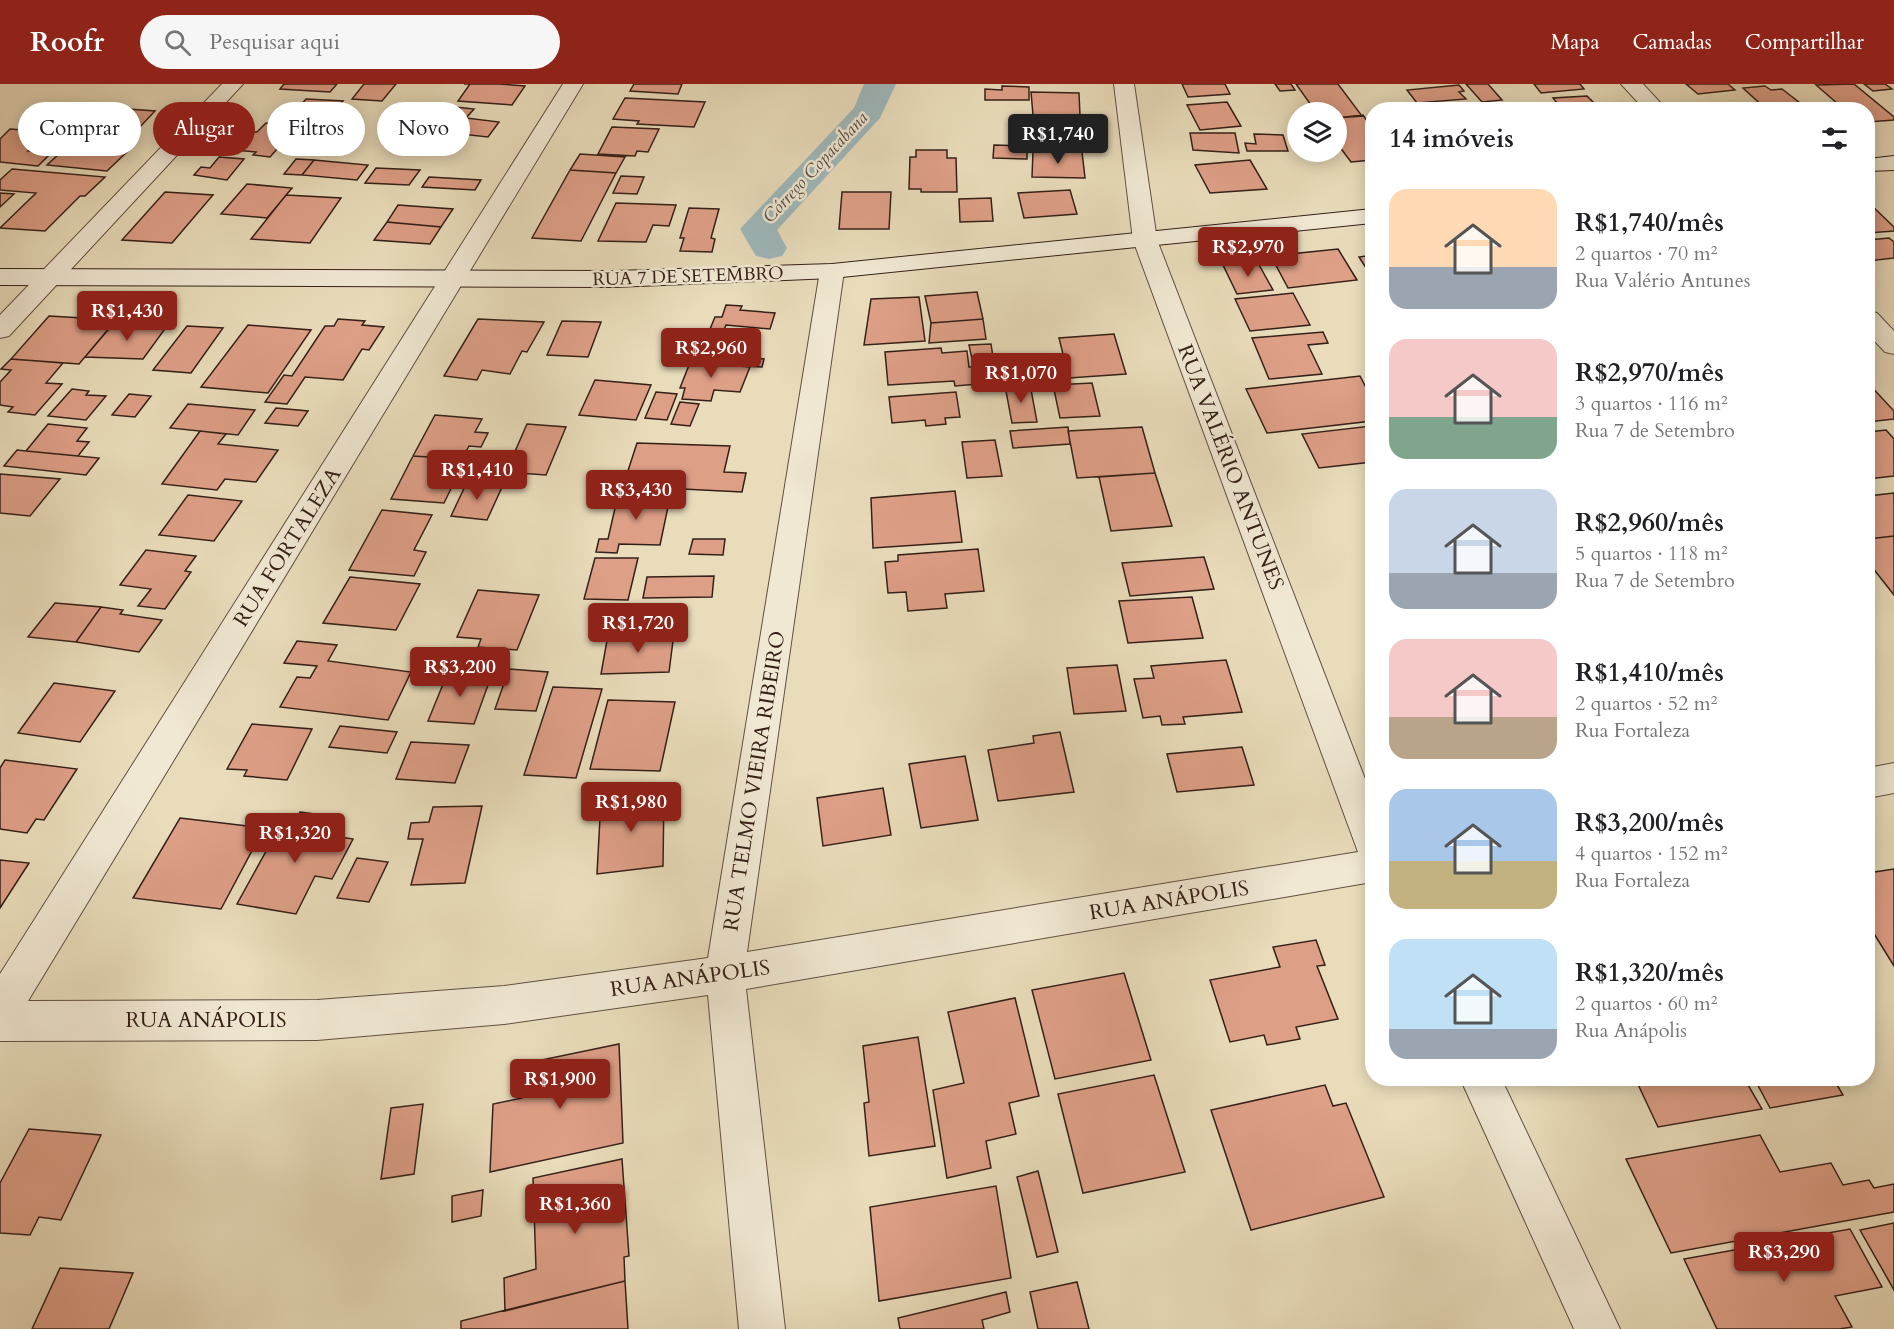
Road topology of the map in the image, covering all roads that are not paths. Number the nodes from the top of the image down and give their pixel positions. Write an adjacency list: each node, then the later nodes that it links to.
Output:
1 (233, 84): 12 (street)
2 (573, 84): 13 (street, RUA FORTALEZA)
3 (1124, 84): 9 (street, RUA VALÉRIO ANTUNES)
4 (1631, 84): 5 (street)
5 (1649, 102)
6 (1894, 163): 7 (street)
7 (1875, 164)
8 (1365, 217): 9 (street, RUA 7 DE SETEMBRO)
9 (1145, 240): 10 (street, RUA 7 DE SETEMBRO); 19 (street, RUA VALÉRIO ANTUNES)
10 (832, 271): 13 (street, RUA 7 DE SETEMBRO); 21 (street, RUA TELMO VIEIRA RIBEIRO)
11 (0, 277): 12 (street, RUA 7 DE SETEMBRO)
12 (50, 278): 13 (street, RUA 7 DE SETEMBRO); 15 (street)
13 (452, 280): 22 (street, RUA FORTALEZA)
14 (1875, 326): 16 (street)
15 (0, 330)
16 (1894, 346)
17 (1894, 778): 18 (street)
18 (1875, 782)
19 (1365, 823)
20 (1365, 867): 21 (street, RUA ANÁPOLIS)
21 (725, 974): 23 (street, RUA ANÁPOLIS); 25 (street, RUA TELMO VIEIRA RIBEIRO)
22 (0, 1010)
23 (0, 1021)
24 (1484, 1086): 26 (street)
25 (762, 1329)
26 (1597, 1329)

